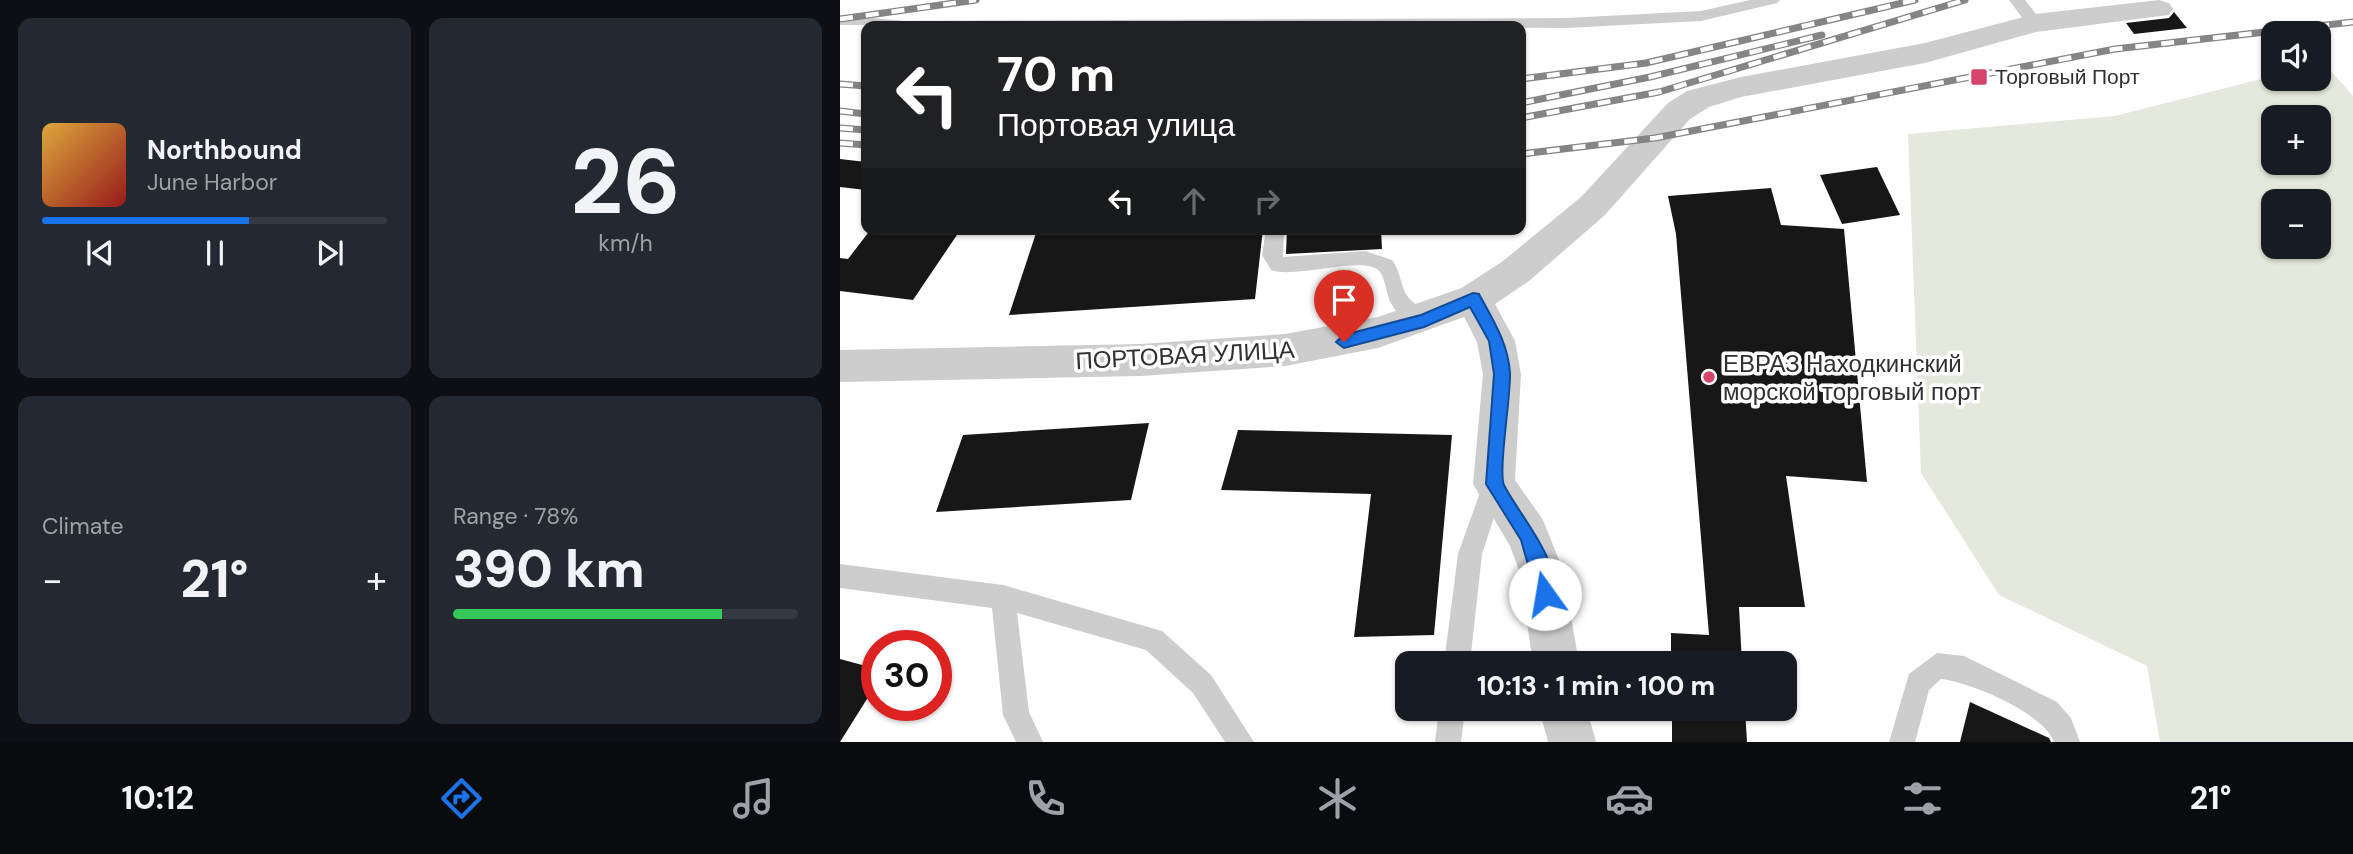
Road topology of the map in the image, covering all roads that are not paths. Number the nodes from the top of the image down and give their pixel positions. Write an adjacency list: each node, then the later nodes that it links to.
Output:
1 (1772, 0): 6 (lane)
2 (2159, 9): 3 (street)
3 (2026, 12): 8 (street, ПОРТОВАЯ УЛИЦА)
4 (840, 20): 5 (lane)
5 (861, 22)
6 (1526, 23)
7 (1274, 235): 9 (lane)
8 (1473, 299): 9 (street, ПОРТОВАЯ УЛИЦА); 11 (street)
9 (1424, 321): 10 (street, ПОРТОВАЯ УЛИЦА)
10 (840, 366)
11 (1494, 484): 14 (lane); 15 (street)
12 (840, 576): 13 (lane)
13 (1003, 597): 18 (lane); 19 (lane)
14 (1458, 651)
15 (1554, 651)
16 (1451, 721): 20 (lane)
17 (1566, 721): 21 (street)
18 (1030, 742)
19 (1241, 742)
20 (1448, 742)
21 (1572, 742)
22 (1902, 742): 23 (lane)
23 (2067, 742)

